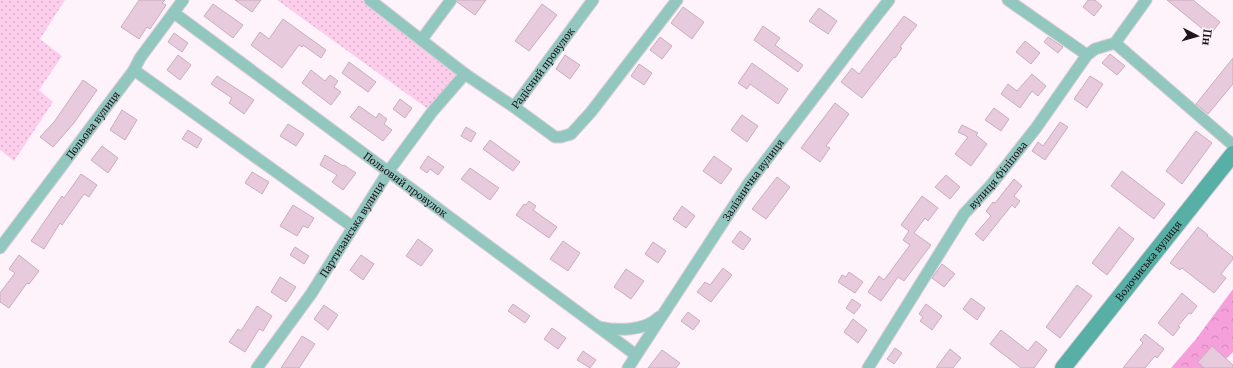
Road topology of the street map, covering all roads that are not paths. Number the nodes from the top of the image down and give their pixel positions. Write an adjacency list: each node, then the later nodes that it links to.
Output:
1 (183, 0): 9 (street, Польова вулиця)
2 (370, 0): 10 (street, Радісний провулок)
3 (451, 0): 10 (street)
4 (593, 0): 15 (street, Радісний провулок)
5 (677, 0): 15 (street)
6 (889, 0): 21 (street, Залізнична вулиця)
7 (1008, 0): 12 (street)
8 (1146, 0): 11 (street)
9 (174, 13): 13 (street, Польова вулиця); 18 (street, Польовий провулок)
10 (422, 39): 14 (street, Радісний провулок)
11 (1115, 43): 12 (street, вулиця Філіпова); 16 (street)
12 (1087, 55): 26 (street, вулиця Філіпова)
13 (134, 70): 19 (street); 20 (street, Польова вулиця)
14 (465, 74): 15 (street, Радісний провулок); 18 (street, Партизанська вулиця)
15 (514, 107)
16 (1233, 145)
17 (1233, 154): 27 (main road, Волочиська вулиця)
18 (388, 172): 19 (street, Партизанська вулиця); 22 (street, Польовий провулок)
19 (353, 227): 24 (street, Партизанська вулиця)
20 (0, 248)
21 (666, 310): 22 (street); 23 (street, Залізнична вулиця)
22 (597, 326): 23 (street, Польовий провулок)
23 (636, 355): 25 (street, Залізнична вулиця)
24 (257, 368)
25 (628, 368)
26 (868, 368)
27 (1063, 368)

